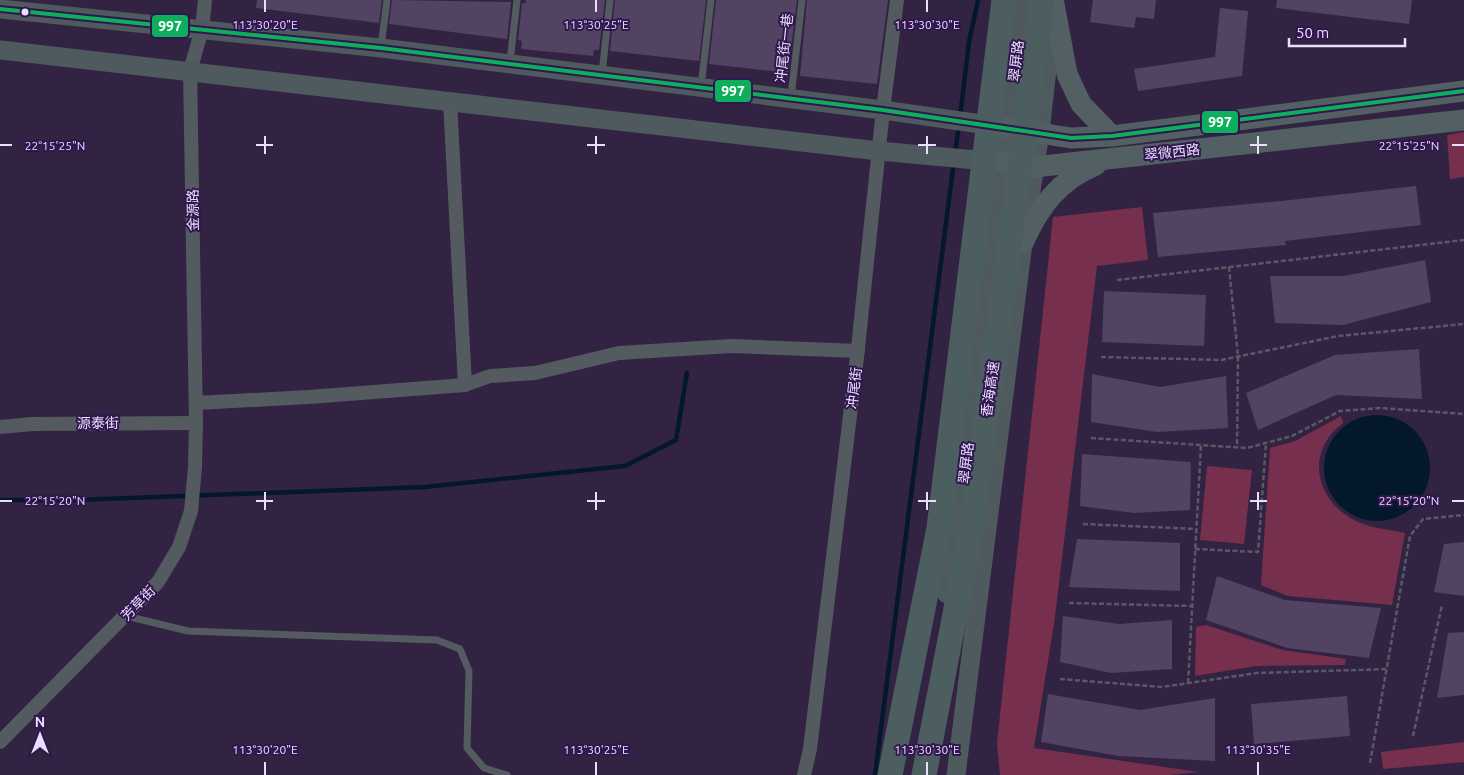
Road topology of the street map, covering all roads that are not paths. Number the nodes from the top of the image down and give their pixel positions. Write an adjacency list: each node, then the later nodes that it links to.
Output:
1 (205, 0): 12 (street, 金源路)
2 (387, 0): 13 (lane)
3 (517, 0): 15 (lane)
4 (610, 0): 17 (lane)
5 (711, 0): 18 (lane)
6 (802, 0): 20 (lane, 冲尾街一巷)
7 (898, 0): 22 (street, 冲尾街)
8 (1004, 0): 41 (highway, bridge)
9 (1024, 0): 24 (main road, 翠屏路)
10 (1050, 1): 25 (main road); 26 (main road); 43 (highway, 香海高速, bridge)
11 (0, 9): 12 (main road, 翠微西路)
12 (202, 29): 13 (main road, 翠微西路); 16 (street, 金源路)
13 (381, 48): 15 (main road, 翠微西路)
14 (0, 50): 16 (main road, 翠微西路)
15 (510, 65): 17 (main road, 翠微西路)
16 (190, 71): 21 (main road, 翠微西路); 34 (street, 金源路)
17 (602, 76): 18 (main road, 翠微西路)
18 (701, 88): 20 (main road, 翠微西路)
19 (1464, 91): 26 (main road, 翠微西路)
20 (791, 99): 22 (main road, 翠微西路)
21 (450, 101): 27 (main road, 翠微西路); 33 (street)
22 (883, 110): 24 (main road, 翠微西路); 27 (street, 冲尾街)
23 (1464, 120): 28 (main road, 翠微西路)
24 (1008, 128): 25 (main road, 翠微西路); 29 (main road, 翠屏路)
25 (1040, 132): 26 (main road, 翠微西路); 30 (main road)
26 (1112, 136)
27 (879, 151): 29 (main road, 翠微西路); 32 (street, 冲尾街)
28 (1115, 159): 30 (main road, 翠微西路); 31 (main road)
29 (1003, 162): 30 (main road, 翠微西路); 42 (main road, 翠屏路)
30 (1035, 166): 31 (main road)
31 (1024, 243): 44 (main road)
32 (858, 351): 33 (street); 40 (street, 冲尾街)
33 (465, 385): 34 (street)
34 (196, 403): 35 (street, 金源路)
35 (196, 422): 36 (street, 源泰街); 37 (street, 芳草街)
36 (0, 427)
37 (126, 616): 38 (street, 芳草街); 39 (lane)
38 (0, 742)
39 (507, 775)
40 (804, 775)
41 (890, 775)
42 (918, 775)
43 (924, 775)
44 (956, 775)

